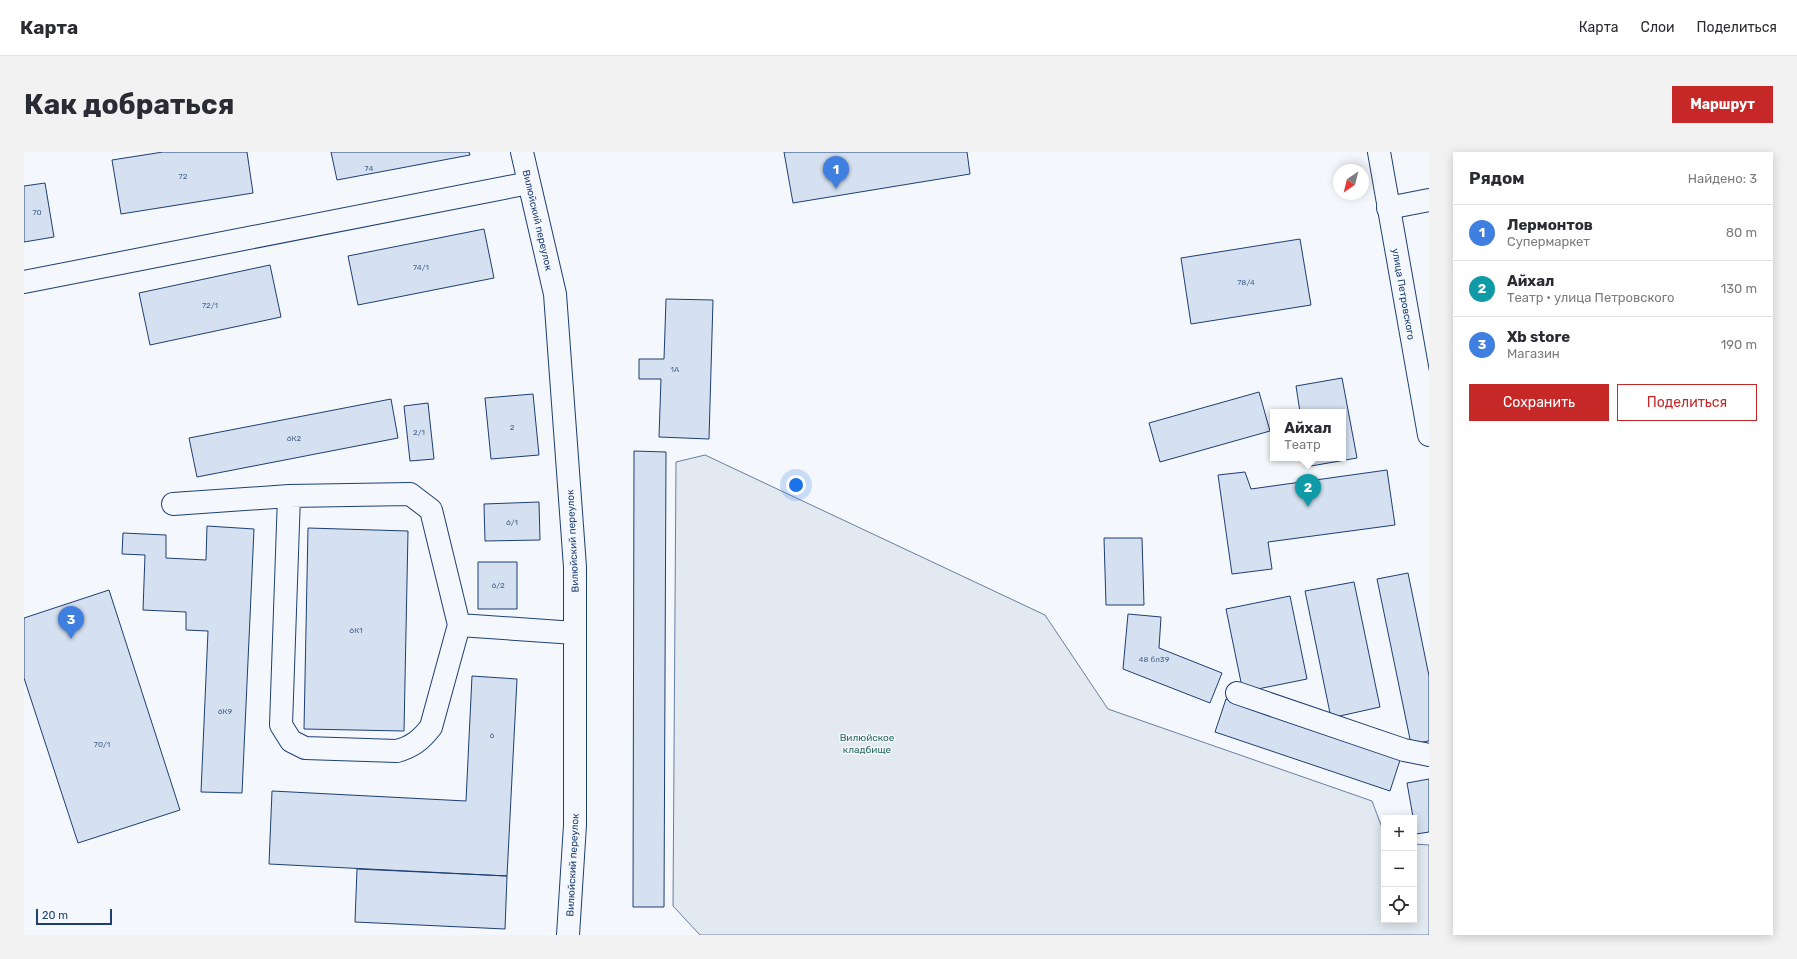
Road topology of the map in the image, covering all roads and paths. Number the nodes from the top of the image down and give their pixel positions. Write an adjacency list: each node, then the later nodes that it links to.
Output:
1 (522, 152): 3 (street, Вилюйский переулок)
2 (1379, 152): 5 (street, улица Петровского)
3 (529, 183): 6 (street); 11 (street, Вилюйский переулок)
4 (1429, 200): 5 (street)
5 (1388, 208): 7 (street, улица Петровского)
6 (24, 282)
7 (1429, 435)
8 (289, 496): 9 (street); 10 (street); 10 (street)
9 (172, 504)
10 (459, 625): 11 (street)
11 (575, 633): 14 (street, Вилюйский переулок)
12 (1237, 693): 13 (street)
13 (1429, 755)
14 (568, 935)

